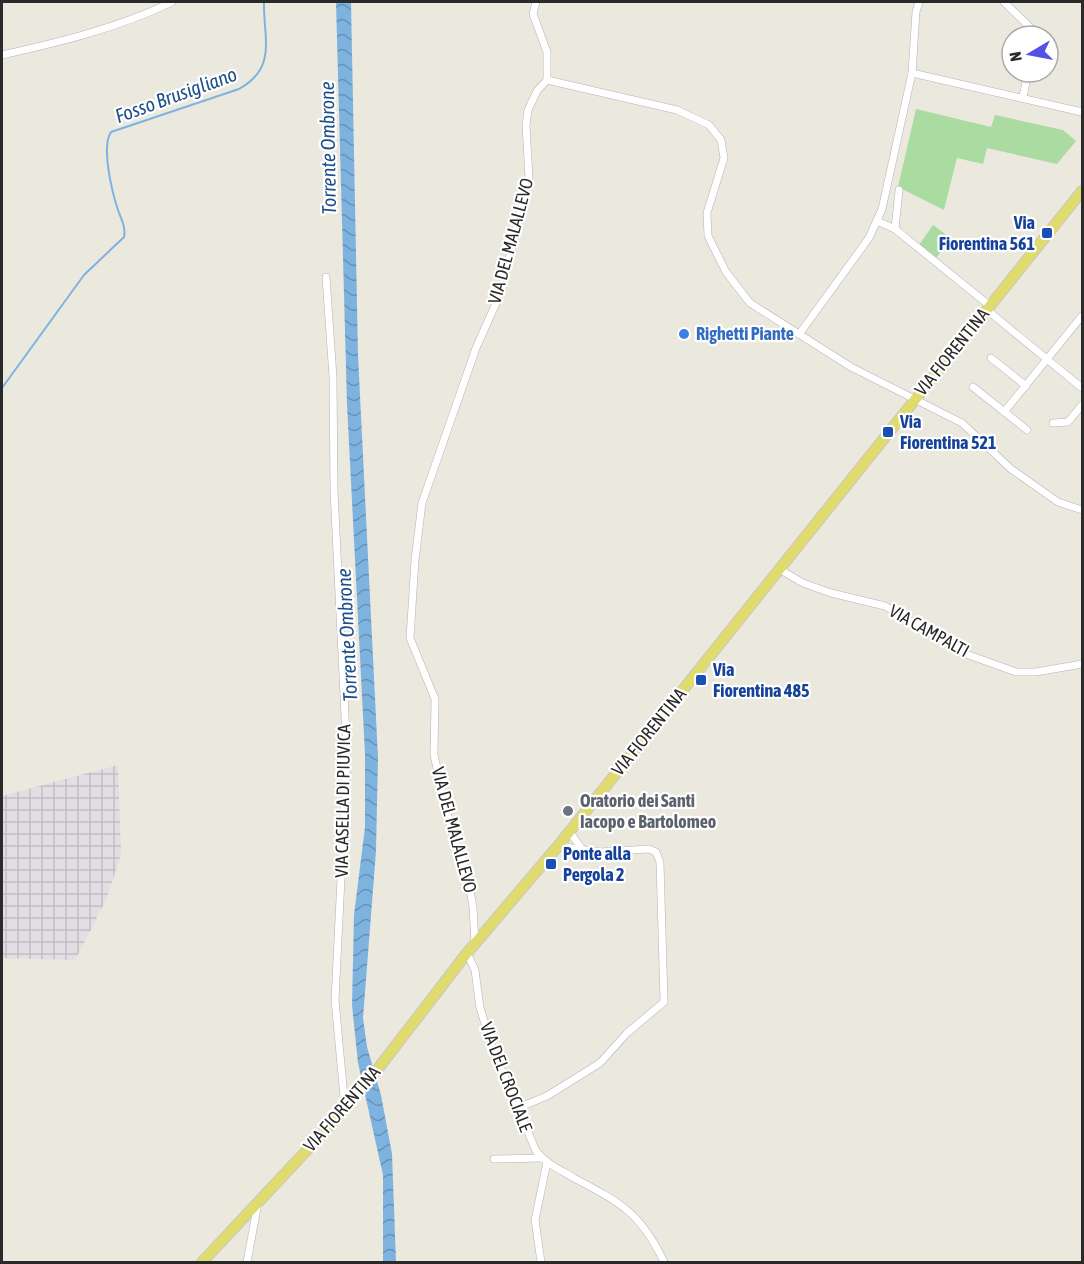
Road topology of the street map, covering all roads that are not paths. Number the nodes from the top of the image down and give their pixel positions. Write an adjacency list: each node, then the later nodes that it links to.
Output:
1 (172, 2): 6 (street)
2 (536, 2): 8 (street)
3 (920, 2): 7 (street)
4 (1004, 2): 5 (street)
5 (1027, 24)
6 (2, 55)
7 (912, 74): 10 (street); 14 (street)
8 (547, 80): 19 (street); 36 (street, VIA DEL MALALLEVO)
9 (1026, 84): 10 (street)
10 (1023, 97): 11 (street)
11 (1083, 112)
12 (899, 190): 15 (street)
13 (1083, 191): 17 (main road, VIA FIORENTINA)
14 (877, 221): 15 (street); 19 (street)
15 (895, 229): 17 (street)
16 (326, 277): 38 (street, VIA CASELLA DI PIUVICA)
17 (988, 308): 21 (street); 25 (main road, VIA FIORENTINA)
18 (1083, 316): 21 (street)
19 (800, 333): 25 (street)
20 (991, 358): 22 (street)
21 (1047, 360): 22 (street); 24 (street)
22 (1026, 386): 27 (street)
23 (973, 387): 27 (street)
24 (1083, 388)
25 (914, 400): 30 (street); 31 (main road, VIA FIORENTINA)
26 (1083, 405): 28 (street)
27 (1004, 412): 29 (street)
28 (1053, 423)
29 (1027, 430)
30 (1083, 510)
31 (779, 569): 32 (street, VIA CAMPALTI); 33 (main road, VIA FIORENTINA)
32 (1083, 664)
33 (569, 831): 34 (main road, VIA FIORENTINA); 35 (street)
34 (558, 846): 35 (street); 36 (main road, VIA FIORENTINA)
35 (582, 849): 39 (street)
36 (475, 944): 37 (main road, VIA FIORENTINA)
37 (467, 953): 38 (main road, VIA FIORENTINA); 39 (street, VIA DEL CROCIALE)
38 (347, 1106): 42 (main road, VIA FIORENTINA)
39 (518, 1108): 41 (street, VIA DEL CROCIALE)
40 (494, 1159): 41 (street)
41 (544, 1160): 45 (street); 46 (street)
42 (258, 1201): 43 (main road, VIA FIORENTINA); 44 (street)
43 (202, 1263)
44 (247, 1263)
45 (541, 1263)
46 (664, 1263)

